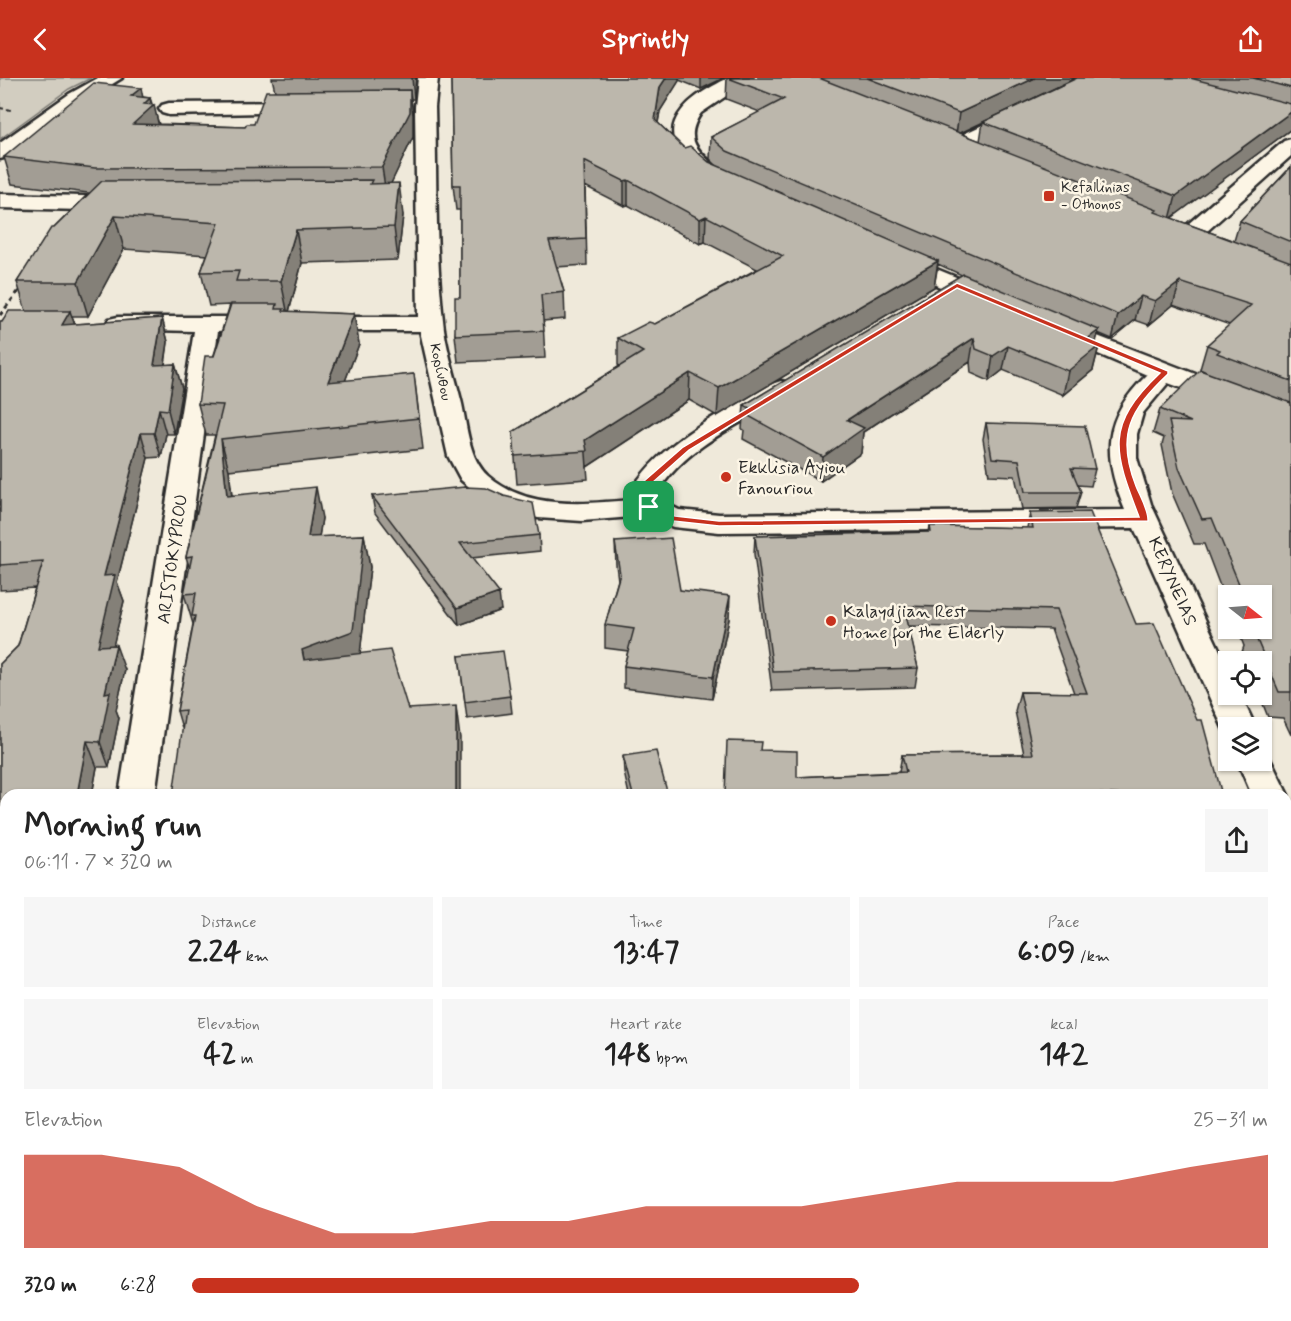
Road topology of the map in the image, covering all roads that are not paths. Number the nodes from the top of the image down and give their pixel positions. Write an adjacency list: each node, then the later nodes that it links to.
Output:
1 (112, 78): 12 (street)
2 (428, 78): 6 (street, Κορίνθου)
3 (743, 78): 14 (street)
4 (1096, 78): 10 (street)
5 (402, 107): 6 (street)
6 (425, 107): 17 (street, Κορίνθου)
7 (323, 108): 8 (street)
8 (169, 109)
9 (935, 137): 10 (street)
10 (956, 145): 13 (street)
11 (1291, 145): 19 (street)
12 (0, 153)
13 (978, 154)
14 (736, 190)
15 (0, 201): 18 (street)
16 (404, 203): 17 (street)
17 (427, 203): 29 (street, Κορίνθου)
18 (144, 204)
19 (1166, 227)
20 (871, 249): 21 (street)
21 (957, 286): 22 (street); 23 (street)
22 (928, 303)
23 (1012, 308)
24 (1034, 318): 30 (street)
25 (92, 324): 26 (street)
26 (207, 324): 27 (street); 37 (street, ARISTOKYPROU)
27 (254, 324)
28 (290, 324): 29 (street)
29 (431, 324): 33 (street, Κορίνθου)
30 (1165, 372): 32 (street); 34 (street, KERYNEIAS)
31 (799, 379): 33 (street)
32 (1291, 420)
33 (649, 507): 34 (street)
34 (1145, 519): 35 (street, KERYNEIAS)
35 (1234, 717)
36 (1259, 771): 38 (street)
37 (138, 789)
38 (1267, 789)

